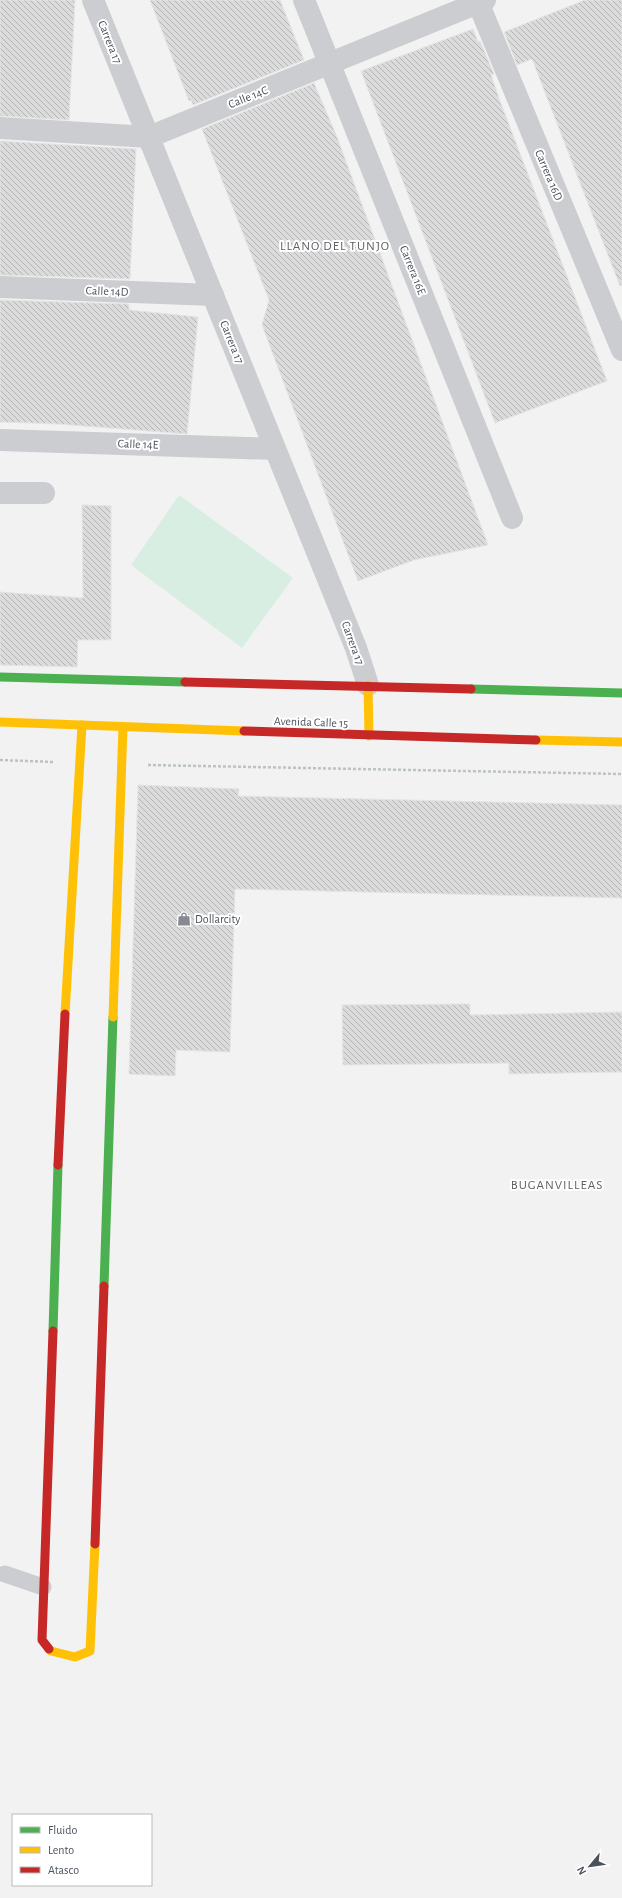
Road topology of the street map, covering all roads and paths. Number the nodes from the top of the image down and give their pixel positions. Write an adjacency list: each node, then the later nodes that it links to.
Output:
1 (93, 0): 6 (street, Carrera 17)
2 (304, 0): 4 (street, Carrera 16E)
3 (480, 1): 4 (street, Calle 14C); 9 (street, Carrera 16D)
4 (330, 63): 6 (street, Calle 14C); 14 (street, Carrera 16E)
5 (0, 128): 6 (street, Calle 14C)
6 (149, 137): 8 (street, Carrera 17)
7 (0, 287): 8 (street, Calle 14D)
8 (213, 295): 11 (street, Carrera 17)
9 (622, 350)
10 (0, 440): 11 (street, Calle 14E)
11 (275, 449): 16 (street, Carrera 17)
12 (0, 492): 13 (street)
13 (44, 493)
14 (512, 518)
15 (0, 677): 16 (street)
16 (368, 685): 17 (street); 21 (street)
17 (622, 693)
18 (0, 722): 19 (street, Avenida Calle 15)
19 (82, 725): 20 (street, Avenida Calle 15); 24 (street)
20 (123, 727): 21 (street, Avenida Calle 15); 25 (street)
21 (368, 736): 22 (street, Avenida Calle 15)
22 (622, 742)
23 (0, 760): 24 (path)
24 (80, 763): 28 (street)
25 (122, 765): 26 (path); 28 (street)
26 (622, 774)
27 (5, 1574): 28 (lane)
28 (43, 1587)

